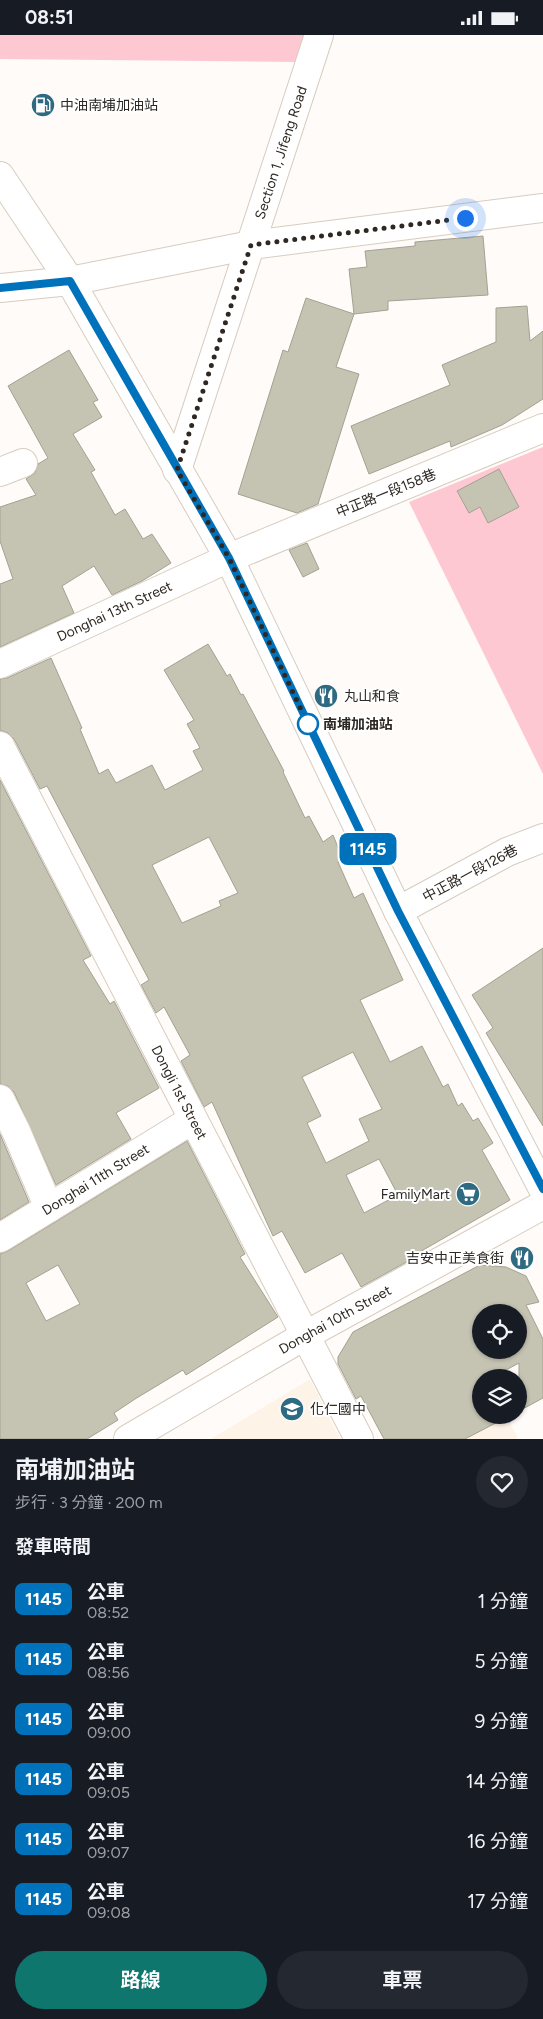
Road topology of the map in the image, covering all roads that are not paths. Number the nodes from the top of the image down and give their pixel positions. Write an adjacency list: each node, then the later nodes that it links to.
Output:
1 (319, 35): 4 (street, Section 1, Jifeng Road)
2 (0, 176): 5 (street)
3 (543, 209): 4 (street)
4 (251, 245): 5 (street); 8 (street, Section 1, Jifeng Road)
5 (70, 281): 6 (street); 8 (street)
6 (0, 288)
7 (543, 428): 9 (street, 中正路一段158巷)
8 (177, 470): 9 (street)
9 (229, 558): 10 (street, Donghai 13th Street); 13 (street)
10 (0, 664)
11 (0, 746): 15 (street, Dongli 1st Street)
12 (543, 838): 13 (street, 中正路一段126巷)
13 (398, 911): 16 (street)
14 (0, 1099): 18 (street)
15 (192, 1120): 18 (street, Donghai 11th Street); 20 (street, Dongli 1st Street)
16 (543, 1189)
17 (543, 1205): 20 (street, Donghai 10th Street)
18 (49, 1208): 19 (street, Donghai 11th Street)
19 (0, 1238)
20 (306, 1335): 21 (street, Donghai 10th Street); 22 (street, Dongli 1st Street)
21 (128, 1439)
22 (359, 1439)

